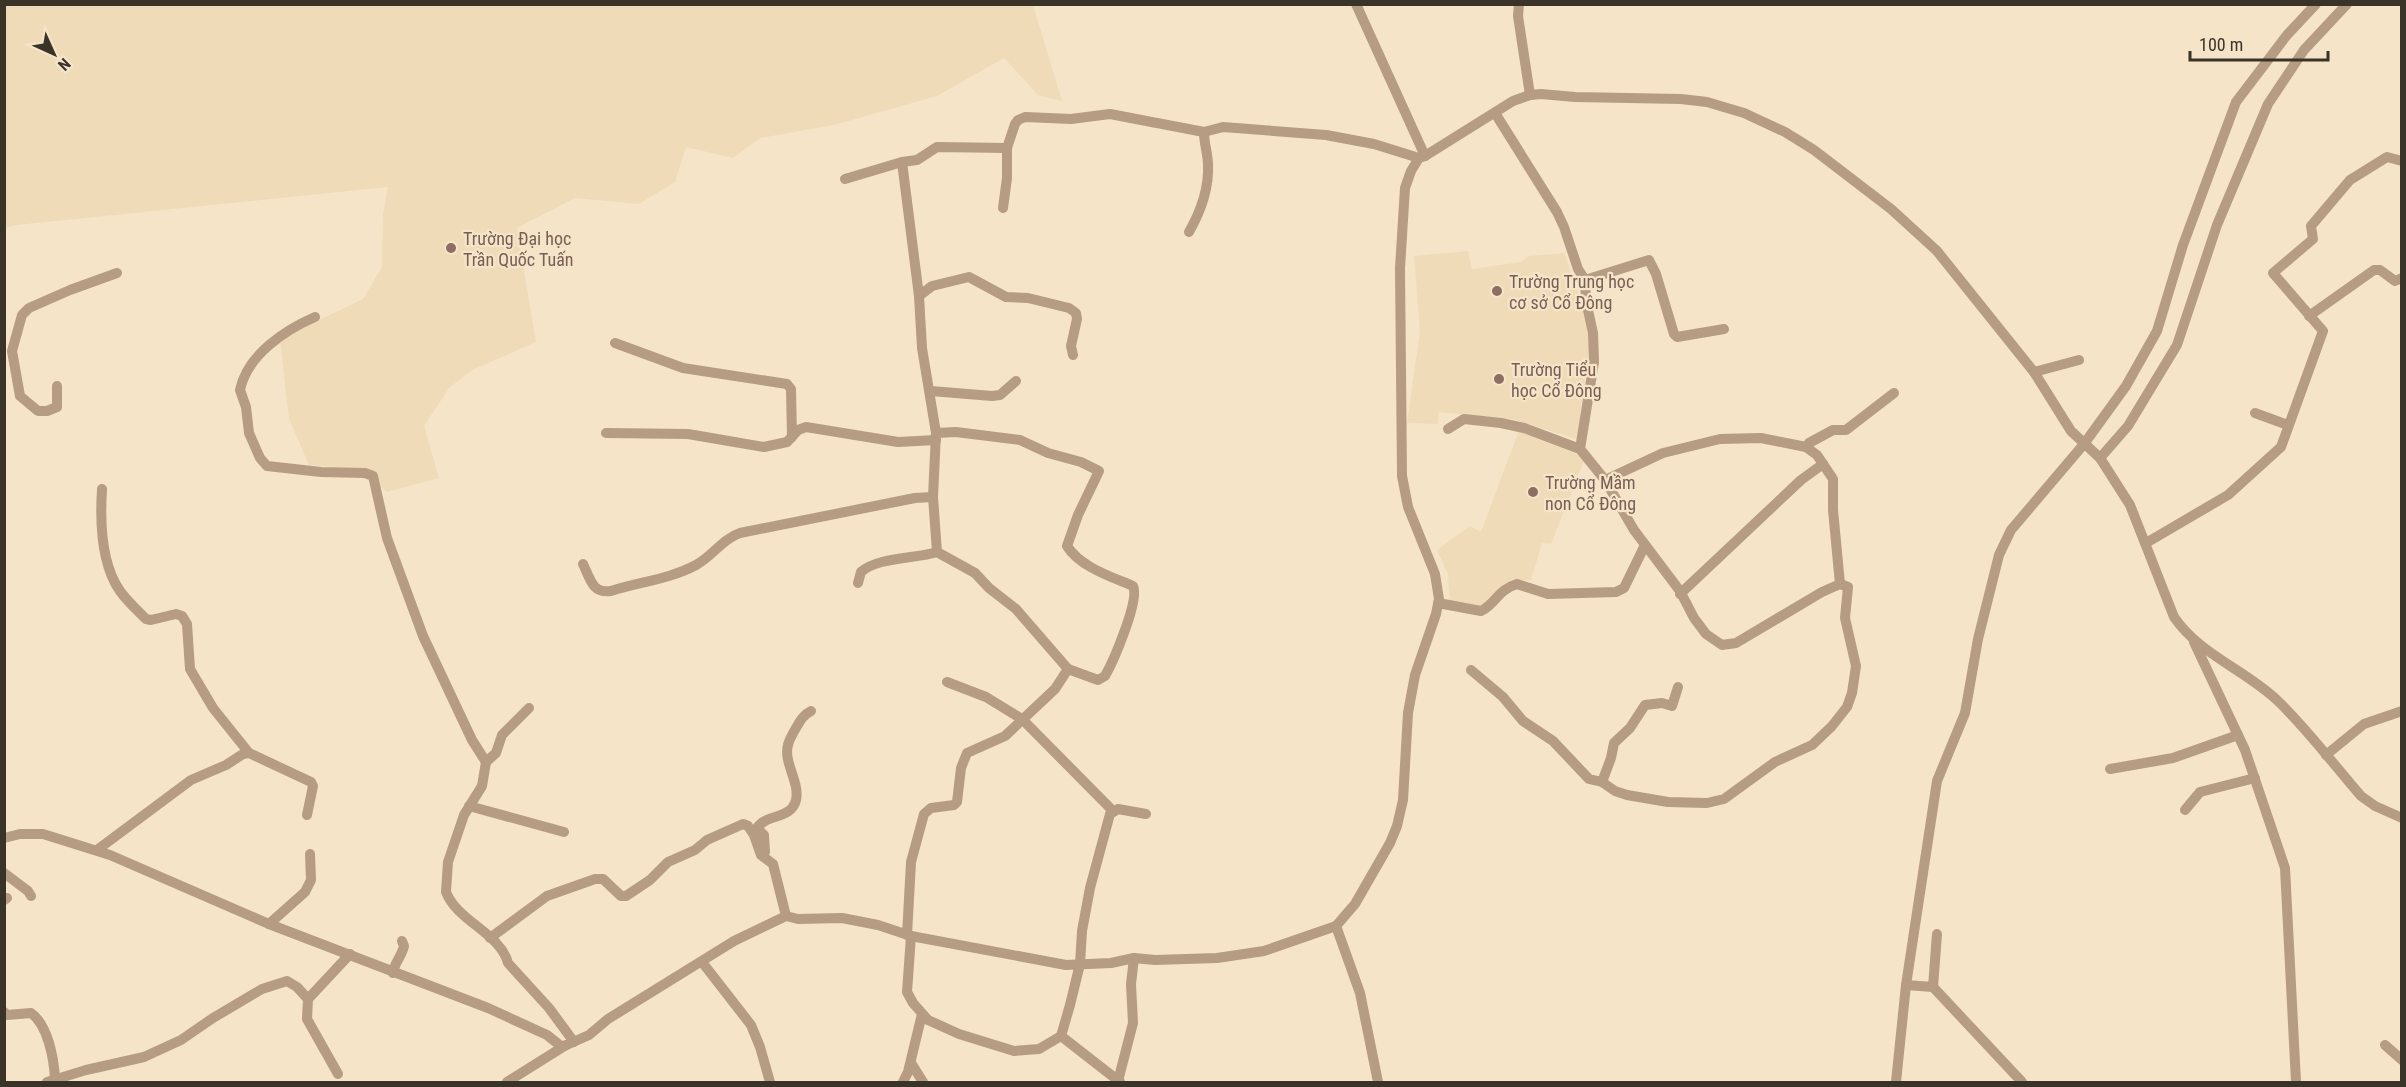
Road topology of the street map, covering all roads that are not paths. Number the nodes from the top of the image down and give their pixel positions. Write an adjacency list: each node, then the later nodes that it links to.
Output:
1 (1356, 4): 9 (street)
2 (1519, 4): 5 (street)
3 (2316, 4): 39 (street)
4 (2347, 4): 39 (street)
5 (1530, 95): 6 (street); 26 (street)
6 (1496, 113): 9 (street); 17 (street)
7 (1204, 132): 8 (street); 9 (street); 14 (street)
8 (1008, 148): 11 (street); 13 (street)
9 (1422, 157): 51 (street)
10 (2402, 161): 19 (street)
11 (902, 162): 12 (street); 18 (street)
12 (845, 179)
13 (1003, 208)
14 (1189, 232)
15 (117, 273): 23 (street)
16 (2402, 278): 19 (street)
17 (1585, 280): 21 (street); 38 (street)
18 (919, 296): 24 (street); 29 (street)
19 (2309, 316): 32 (street)
20 (315, 317): 64 (street)
21 (1724, 328)
22 (615, 343): 36 (street)
23 (8, 345): 28 (street)
24 (1074, 355)
25 (2079, 360): 26 (street)
26 (2034, 372): 39 (street)
27 (1016, 381): 29 (street)
28 (57, 386)
29 (930, 391): 35 (street)
30 (1894, 393): 37 (street)
31 (2255, 413): 32 (street)
32 (2288, 425): 44 (street)
33 (1448, 429): 38 (street)
34 (606, 433): 36 (street)
35 (936, 436): 36 (street); 43 (street); 53 (street)
36 (792, 437)
37 (1806, 447): 40 (street); 41 (street)
38 (1580, 449): 41 (street)
39 (2092, 451): 44 (street); 93 (street)
40 (1823, 464): 49 (street); 50 (street)
41 (1605, 480): 45 (street)
42 (102, 489): 62 (street)
43 (933, 497): 46 (street); 47 (street)
44 (2146, 543): 52 (street)
45 (1645, 545): 50 (street); 51 (street)
46 (938, 552): 48 (street); 53 (street)
47 (583, 564)
48 (858, 583)
49 (1840, 584): 50 (street); 67 (street)
50 (1680, 594)
51 (1438, 603): 83 (street)
52 (2192, 639): 61 (street); 63 (street)
53 (1068, 669): 60 (street)
54 (1471, 670): 67 (street)
55 (947, 682): 60 (street)
56 (1678, 687): 67 (street)
57 (529, 708): 64 (street)
58 (811, 711): 78 (street)
59 (2402, 711): 63 (street)
60 (1022, 719): 70 (street); 85 (street)
61 (2238, 735): 65 (street); 66 (street)
62 (249, 753): 72 (street); 76 (street)
63 (2326, 755): 73 (street)
64 (486, 762): 68 (street)
65 (2110, 770)
66 (2255, 778): 69 (street); 113 (street)
67 (1602, 782)
68 (469, 806): 74 (street); 86 (street)
69 (2185, 810)
70 (1113, 811): 71 (street); 91 (street)
71 (1146, 814)
72 (307, 815)
73 (2402, 818)
74 (564, 832)
75 (4, 838): 76 (street)
76 (97, 850): 82 (street)
77 (310, 854): 82 (street)
78 (767, 858): 81 (street); 86 (street)
79 (4, 873): 80 (street)
80 (31, 896)
81 (786, 916): 85 (street); 90 (street)
82 (269, 924): 88 (street)
83 (1336, 926): 89 (street); 110 (street)
84 (1937, 934): 94 (street)
85 (909, 936): 91 (street); 97 (street)
86 (490, 938): 99 (street)
87 (402, 942): 92 (street)
88 (350, 954): 92 (street); 95 (street)
89 (1134, 958): 91 (street); 105 (street)
90 (702, 962): 99 (street); 107 (street)
91 (1080, 964): 98 (street)
92 (393, 973): 99 (street)
93 (1906, 985): 94 (street); 111 (street)
94 (1933, 987): 112 (street)
95 (308, 999): 103 (street); 104 (street)
96 (4, 1012): 104 (street)
97 (922, 1014): 98 (street); 102 (street)
98 (1060, 1036): 105 (street)
99 (570, 1043): 106 (street)
100 (2385, 1046): 101 (street)
101 (2402, 1060)
102 (911, 1063): 108 (street); 109 (street)
103 (338, 1074)
104 (51, 1081)
105 (1119, 1082)
106 (507, 1083)
107 (770, 1083)
108 (903, 1083)
109 (923, 1083)
110 (1378, 1083)
111 (1896, 1083)
112 (2022, 1083)
113 (2296, 1083)

